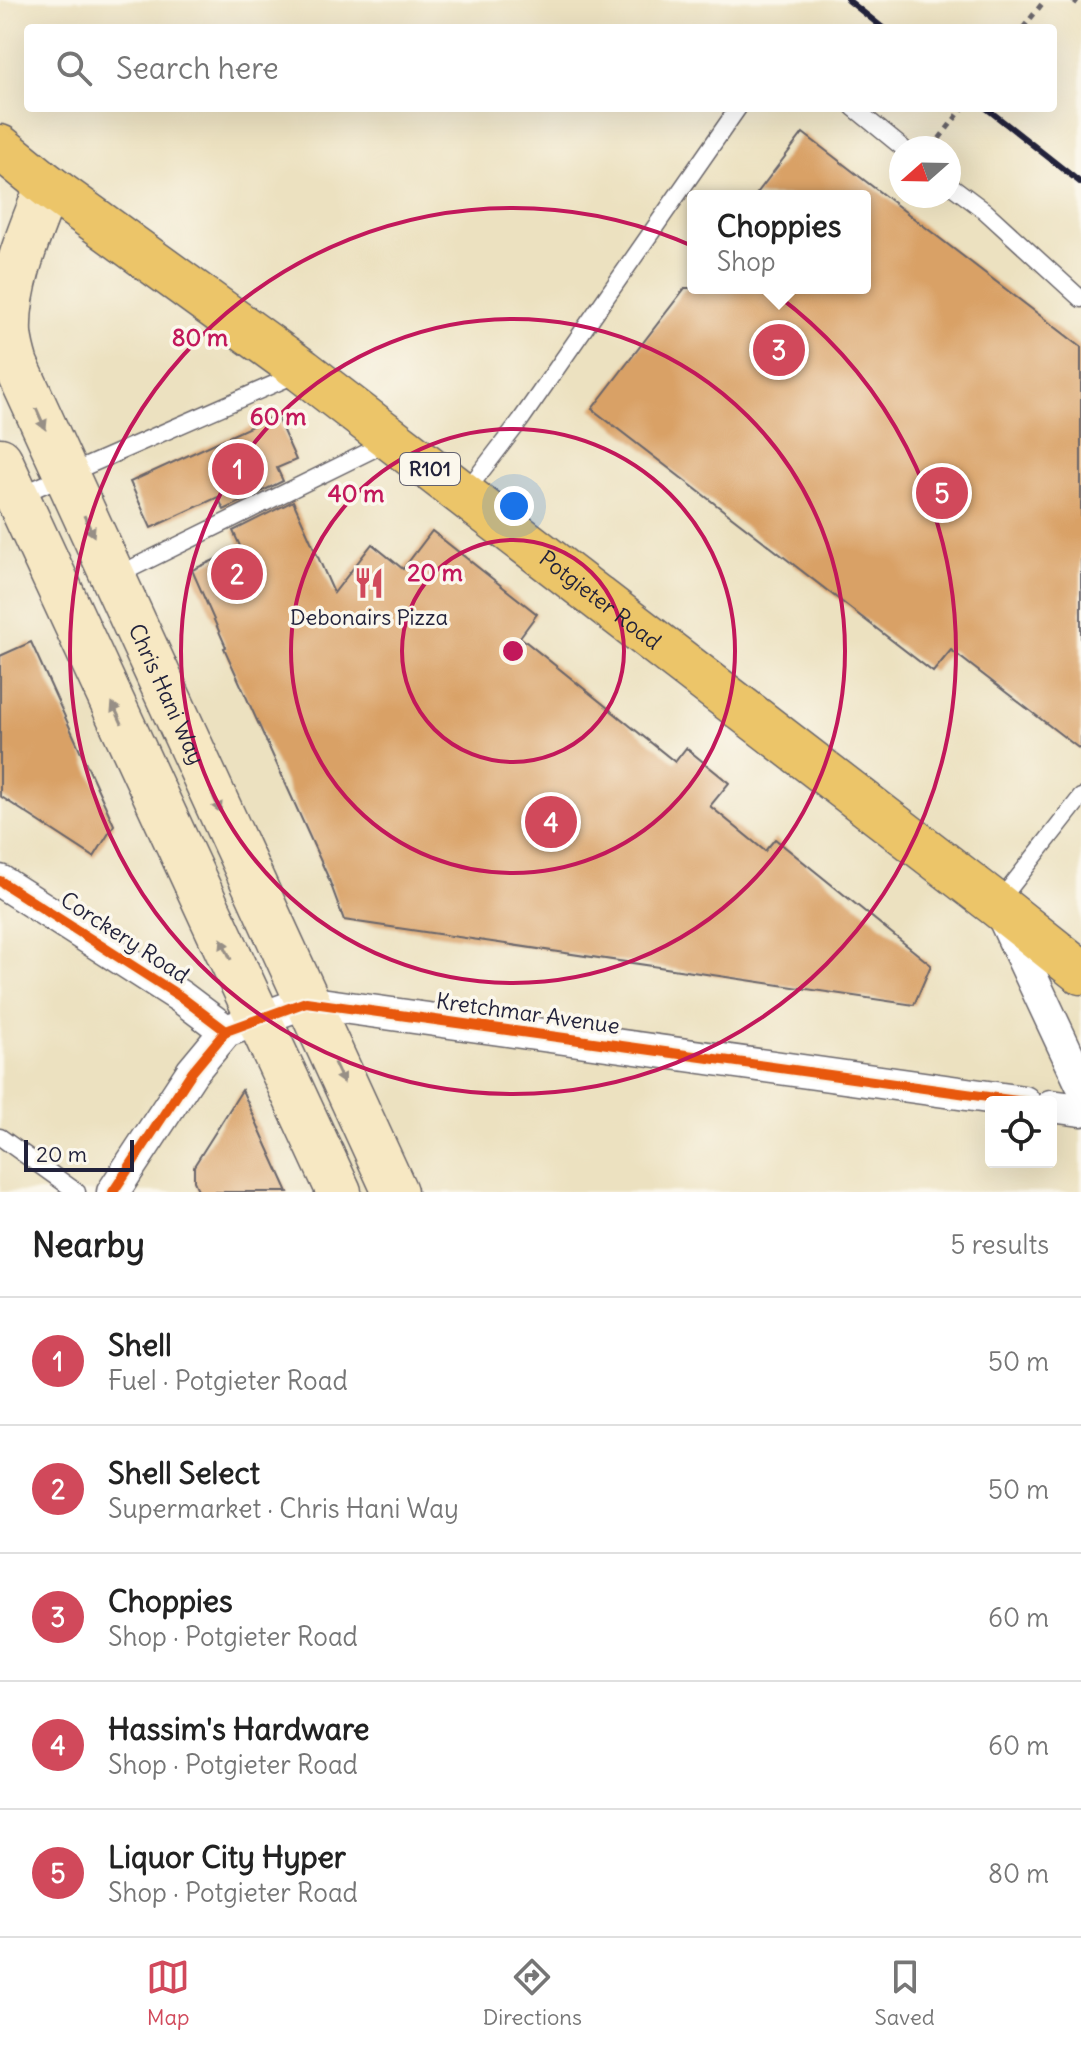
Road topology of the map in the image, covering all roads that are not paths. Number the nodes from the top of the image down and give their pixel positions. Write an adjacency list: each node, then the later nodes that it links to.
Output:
1 (735, 112): 12 (lane)
2 (859, 112): 3 (lane)
3 (889, 137)
4 (0, 148): 5 (main road, Potgieter Road / R101)
5 (48, 186): 8 (main road, Potgieter Road / R101); 10 (main road, Chris Hani Way, one-way to 10)
6 (961, 193): 7 (lane)
7 (1081, 299)
8 (303, 371): 9 (main road, Potgieter Road / R101); 10 (lane)
9 (392, 440): 12 (main road, Potgieter Road / R101); 13 (lane)
10 (65, 474): 11 (lane); 13 (main road, Chris Hani Way, one-way to 13)
11 (8, 478): 14 (main road)
12 (463, 495): 19 (main road, Potgieter Road / R101)
13 (113, 578): 14 (main road); 15 (main road, Chris Hani Way)
14 (64, 600): 16 (main road, one-way to 14)
15 (198, 762): 16 (main road); 21 (main road, Chris Hani Way, one-way to 21)
16 (150, 783): 22 (main road, one-way to 16)
17 (1081, 797): 19 (lane)
18 (0, 881): 22 (street, Corckery Road)
19 (997, 905): 20 (main road, Potgieter Road / R101); 23 (street)
20 (1081, 972)
21 (306, 1002): 22 (street, Kretchmar Avenue); 24 (street, Kretchmar Avenue); 31 (main road, Chris Hani Way, one-way to 31)
22 (242, 1025): 29 (street, Kretchmar Avenue); 30 (main road)
23 (1081, 1083)
24 (985, 1097)
25 (1057, 1107): 26 (street)
26 (1081, 1110)
27 (0, 1137): 28 (lane)
28 (77, 1192)
29 (113, 1192)
30 (339, 1192)
31 (395, 1192)

